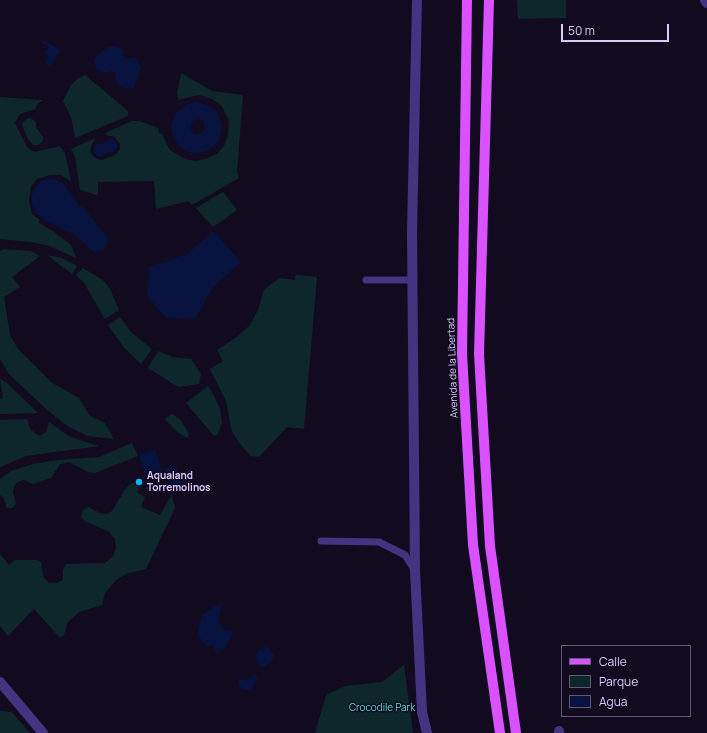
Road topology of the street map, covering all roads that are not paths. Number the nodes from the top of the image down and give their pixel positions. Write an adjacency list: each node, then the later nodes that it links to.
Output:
1 (417, 0): 7 (street)
2 (467, 0): 13 (main road, Avenida de la Libertad)
3 (489, 0): 14 (main road)
4 (705, 0): 5 (street)
5 (707, 3)
6 (366, 280): 7 (lane)
7 (413, 280): 9 (street)
8 (321, 541): 9 (lane)
9 (415, 571): 12 (street)
10 (0, 682): 11 (street)
11 (43, 733)
12 (427, 733)
13 (500, 733)
14 (516, 733)

